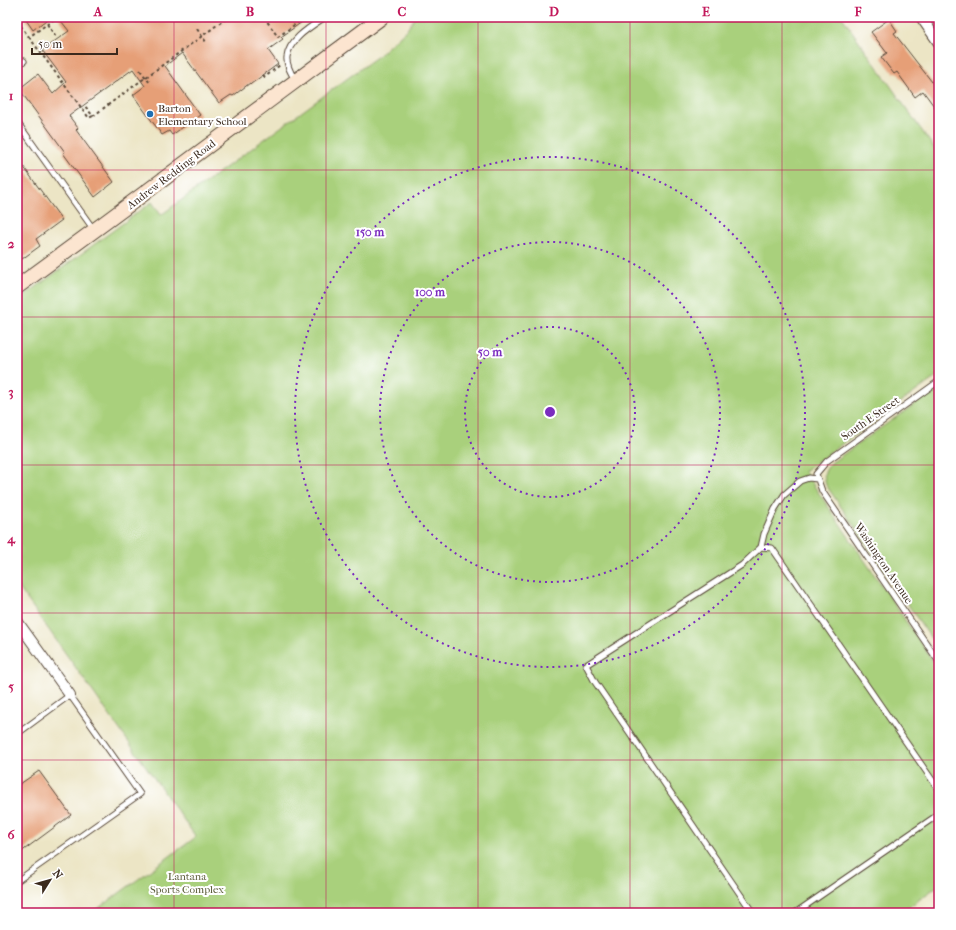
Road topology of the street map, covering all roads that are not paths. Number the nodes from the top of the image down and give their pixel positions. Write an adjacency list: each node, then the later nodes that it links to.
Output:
1 (325, 17): 7 (lane)
2 (382, 17): 7 (street, Andrew Redding Road)
3 (921, 17): 4 (street)
4 (939, 43)
5 (24, 61): 6 (lane)
6 (17, 66)
7 (296, 81): 9 (street, Andrew Redding Road)
8 (17, 122): 9 (lane)
9 (94, 231): 10 (street, Andrew Redding Road)
10 (19, 281)
11 (939, 381): 12 (lane, South E Street)
12 (816, 477): 13 (lane); 15 (lane, Washington Avenue)
13 (761, 547): 18 (lane); 21 (lane)
14 (17, 621): 16 (street)
15 (939, 662)
16 (70, 695): 17 (lane); 20 (lane)
17 (17, 734)
18 (939, 790)
19 (939, 814): 22 (lane)
20 (17, 881)
21 (753, 913)
22 (795, 913)

